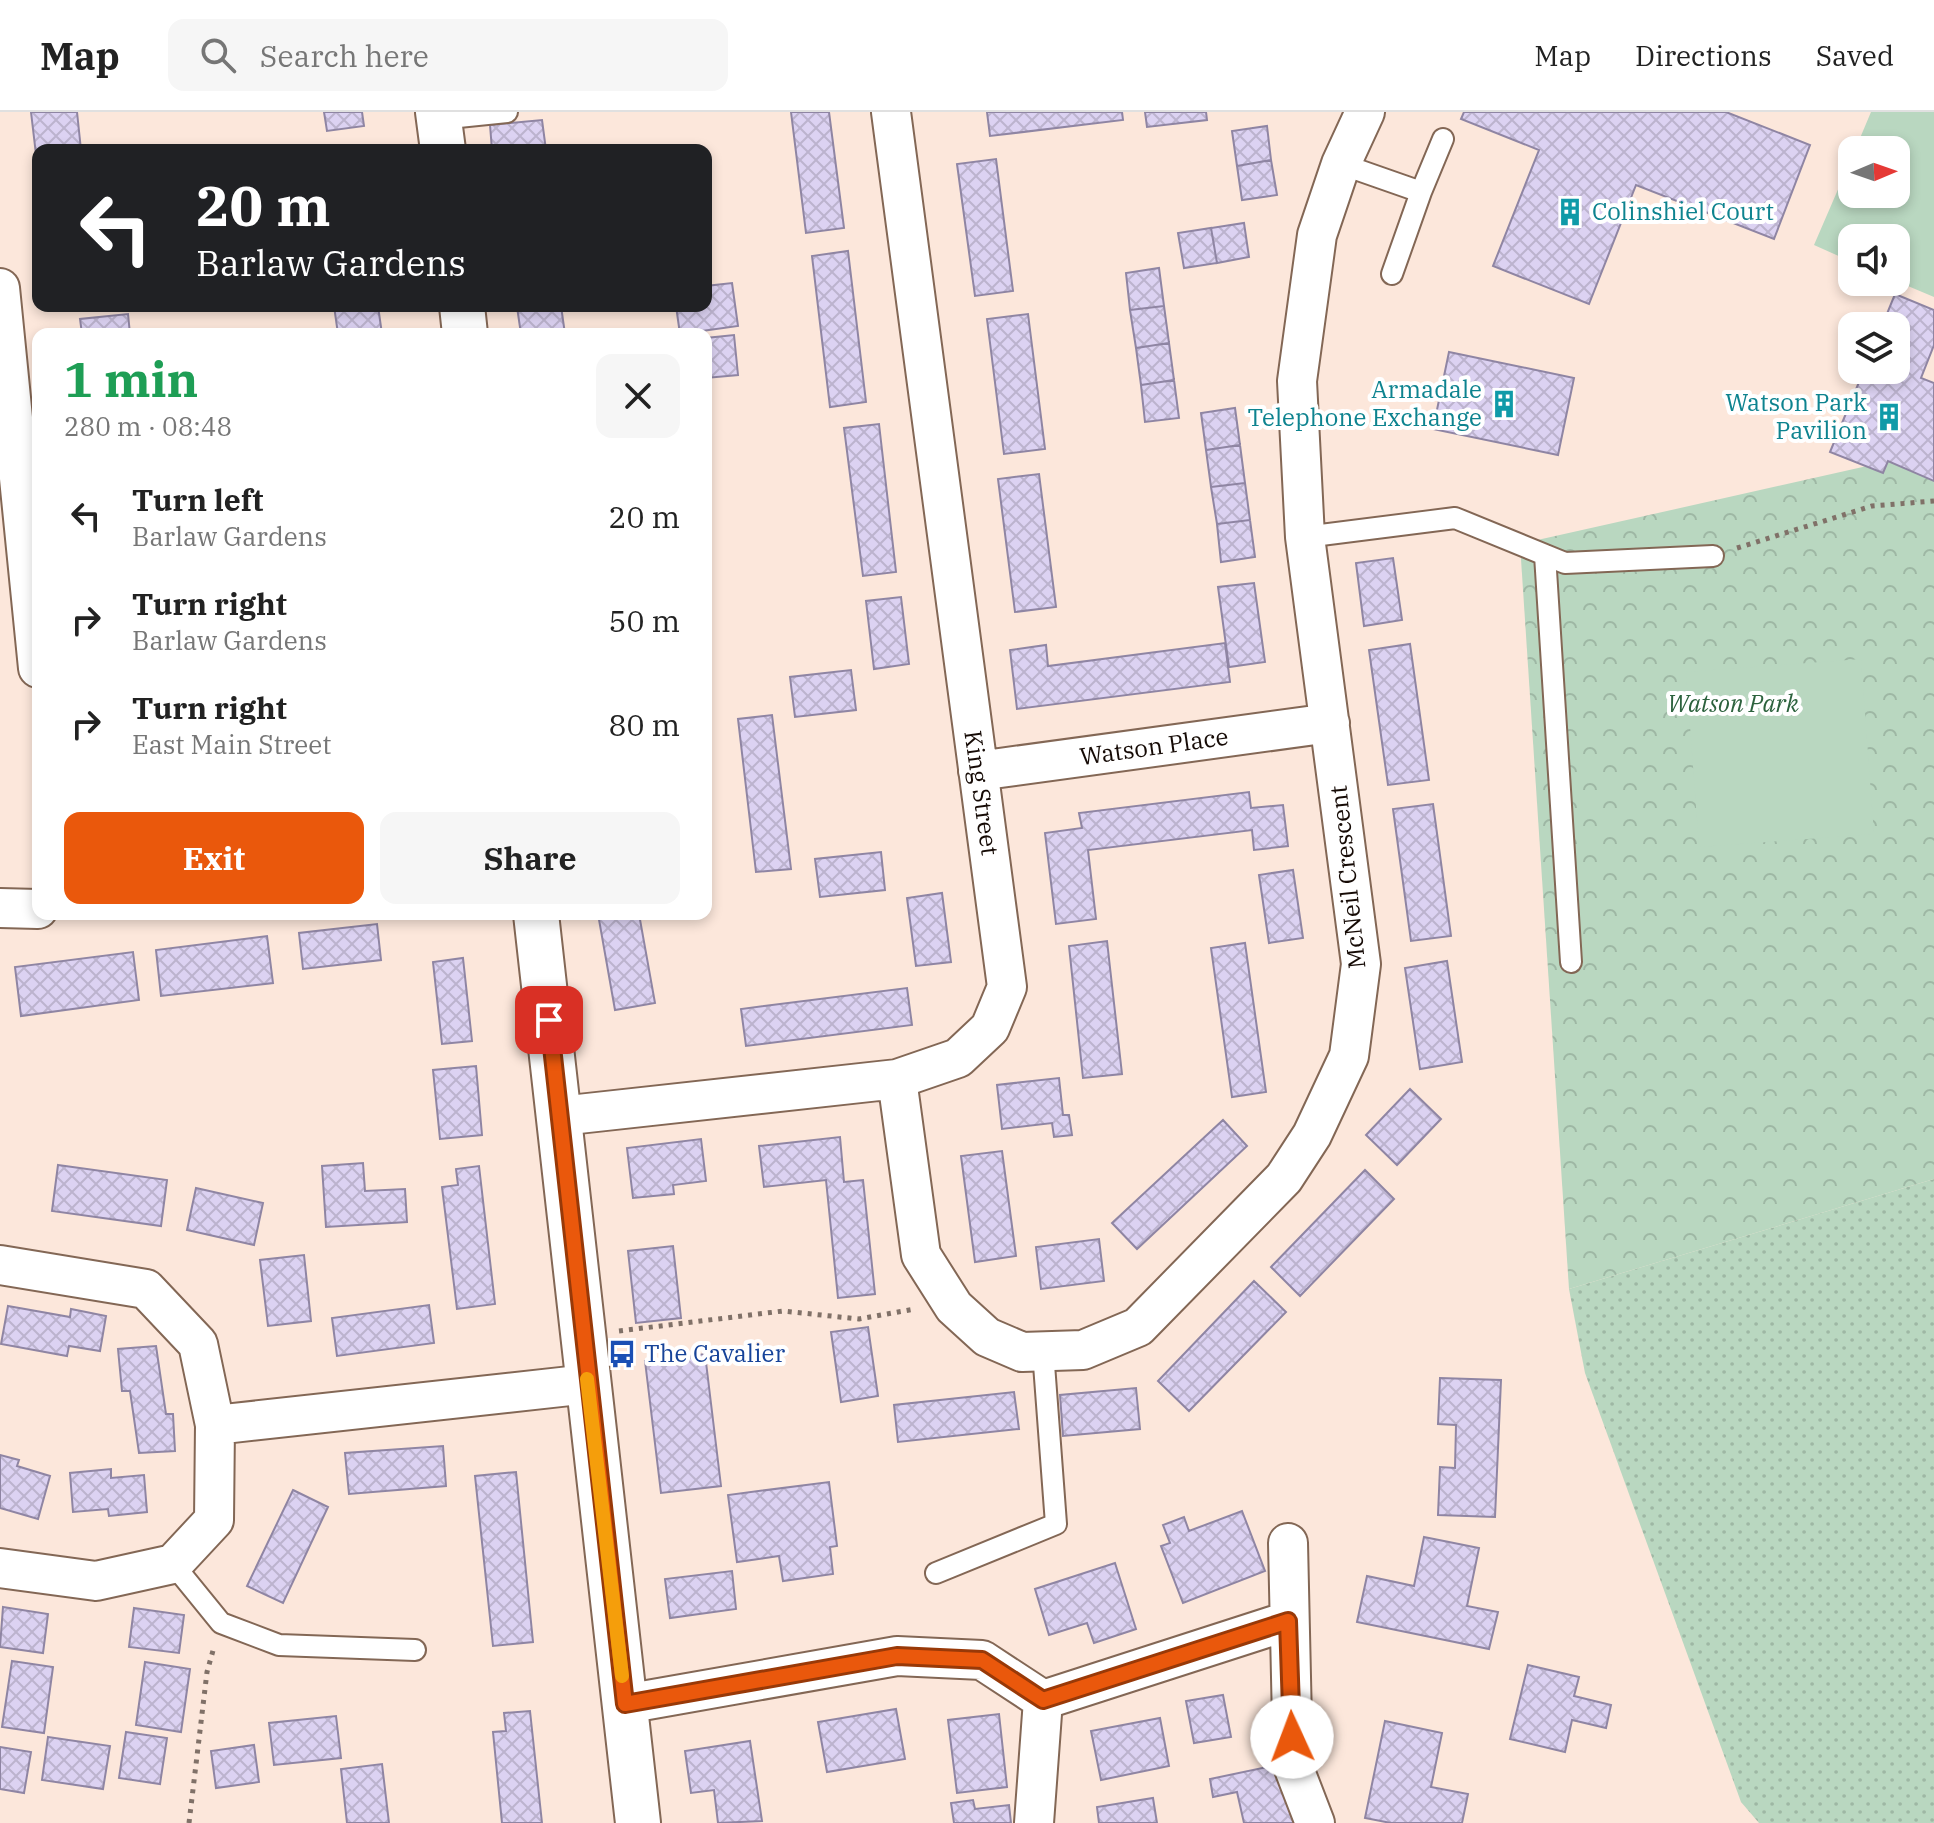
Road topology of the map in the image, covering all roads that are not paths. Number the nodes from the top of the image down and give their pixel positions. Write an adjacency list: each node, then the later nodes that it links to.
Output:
1 (507, 112): 4 (lane)
2 (891, 112): 15 (street, King Street)
3 (1365, 112): 6 (street, McNeil Crescent)
4 (440, 127)
5 (1443, 139): 7 (lane)
6 (1341, 164): 7 (lane); 10 (street, McNeil Crescent)
7 (1421, 192): 8 (lane)
8 (1392, 274)
9 (0, 288): 13 (street)
10 (1305, 537): 11 (lane); 14 (street, McNeil Crescent)
11 (1545, 555): 12 (lane); 19 (lane)
12 (1713, 556)
13 (32, 608)
14 (1330, 723): 15 (street, Watson Place); 23 (street, McNeil Crescent)
15 (978, 771): 20 (street, King Street)
16 (0, 908): 17 (street)
17 (32, 909)
18 (537, 920): 21 (main road)
19 (1571, 962)
20 (897, 1079): 21 (street, King Street); 23 (street, McNeil Crescent)
21 (560, 1116): 24 (main road)
22 (0, 1265): 25 (street)
23 (1043, 1351): 29 (lane)
24 (588, 1384): 25 (street); 33 (main road)
25 (215, 1425): 27 (street)
26 (1288, 1543): 30 (street)
27 (173, 1564): 28 (street); 31 (lane)
28 (0, 1568)
29 (936, 1573)
30 (1288, 1621): 32 (street); 36 (street)
31 (415, 1650)
32 (1043, 1700): 33 (street); 35 (street)
33 (625, 1704): 34 (main road)
34 (638, 1823)
35 (1034, 1823)
36 (1315, 1823)

